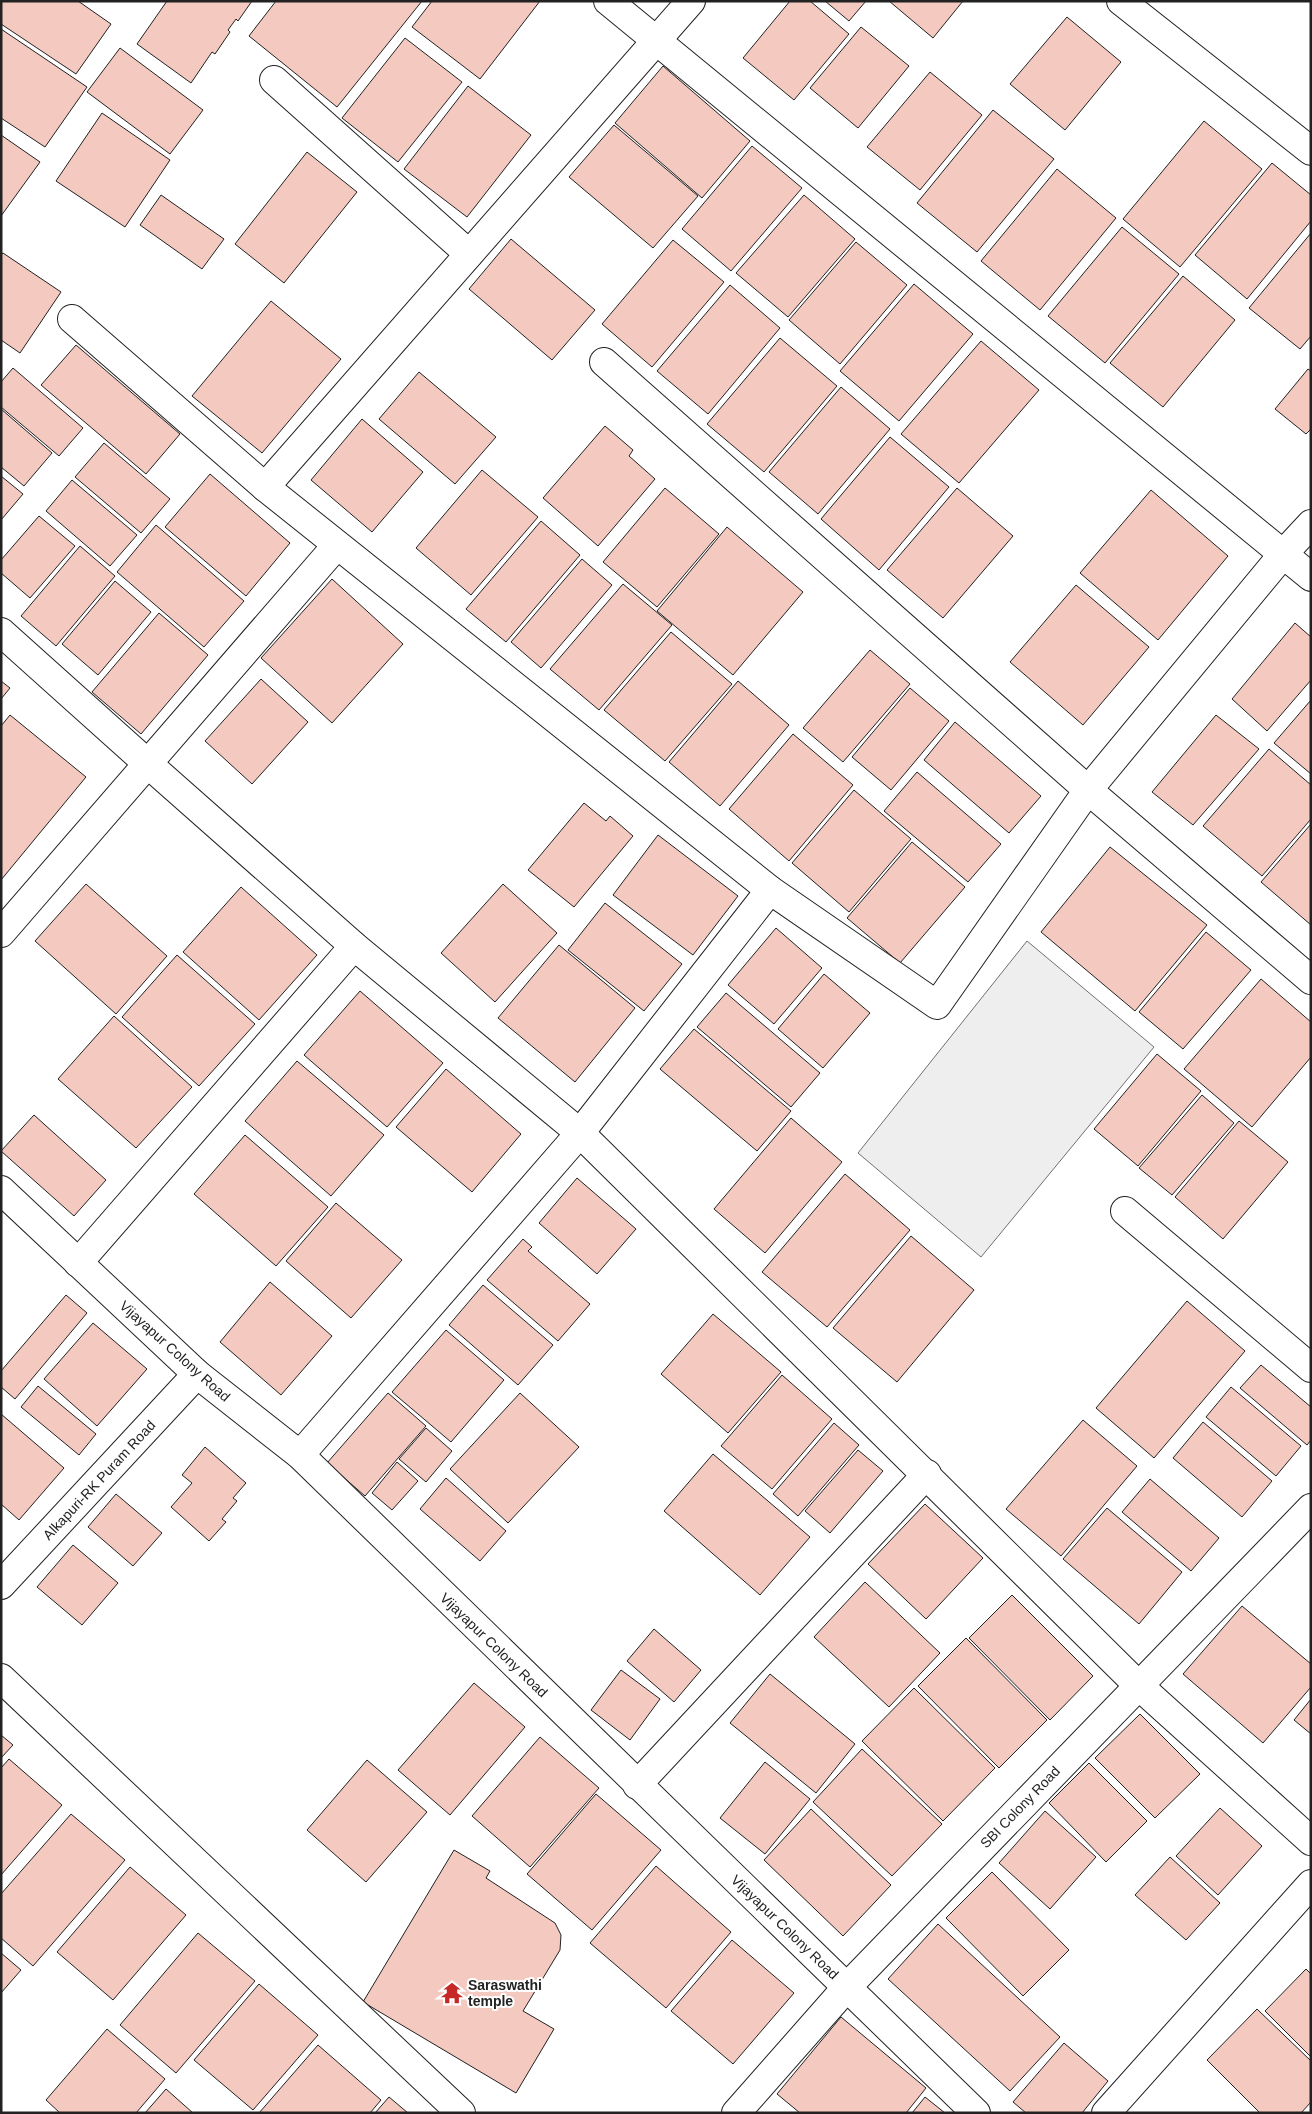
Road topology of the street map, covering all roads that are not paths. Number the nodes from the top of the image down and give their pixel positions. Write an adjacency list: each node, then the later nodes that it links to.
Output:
1 (608, 1): 4 (street)
2 (691, 1): 4 (street)
3 (1121, 1): 6 (street)
4 (656, 40): 7 (street); 13 (street)
5 (274, 80): 7 (street)
6 (1306, 137)
7 (469, 254): 10 (street)
8 (72, 319): 10 (street)
9 (604, 362): 17 (street)
10 (265, 487): 12 (street)
11 (1311, 524): 13 (street)
12 (337, 546): 16 (street); 18 (street)
13 (1284, 553): 14 (street); 17 (street)
14 (1311, 577)
15 (1, 632): 16 (street)
16 (146, 763): 19 (street); 20 (street)
17 (1088, 790): 18 (street); 21 (street)
18 (770, 890): 22 (street)
19 (1, 933)
20 (354, 946): 22 (street); 25 (street)
21 (1311, 980)
22 (580, 1133): 28 (street); 29 (street)
23 (1, 1190): 25 (street, Vijayapur Colony Road)
24 (1125, 1211): 26 (street)
25 (78, 1264): 27 (street, Vijayapur Colony Road)
26 (1311, 1368)
27 (197, 1374): 28 (street, Vijayapur Colony Road); 31 (street, Alkapuri-RK Puram Road)
28 (300, 1454): 34 (street, Vijayapur Colony Road)
29 (927, 1474): 33 (street); 34 (street)
30 (1311, 1508): 33 (street, SBI Colony Road)
31 (1, 1584)
32 (1, 1678): 38 (street)
33 (1138, 1685): 35 (street); 37 (street, SBI Colony Road)
34 (637, 1785): 37 (street, Vijayapur Colony Road)
35 (1311, 1841)
36 (1311, 1884): 41 (street)
37 (847, 1987): 39 (street, SBI Colony Road); 40 (street, Vijayapur Colony Road)
38 (460, 2113)
39 (736, 2113)
40 (976, 2113)
41 (1106, 2113)

